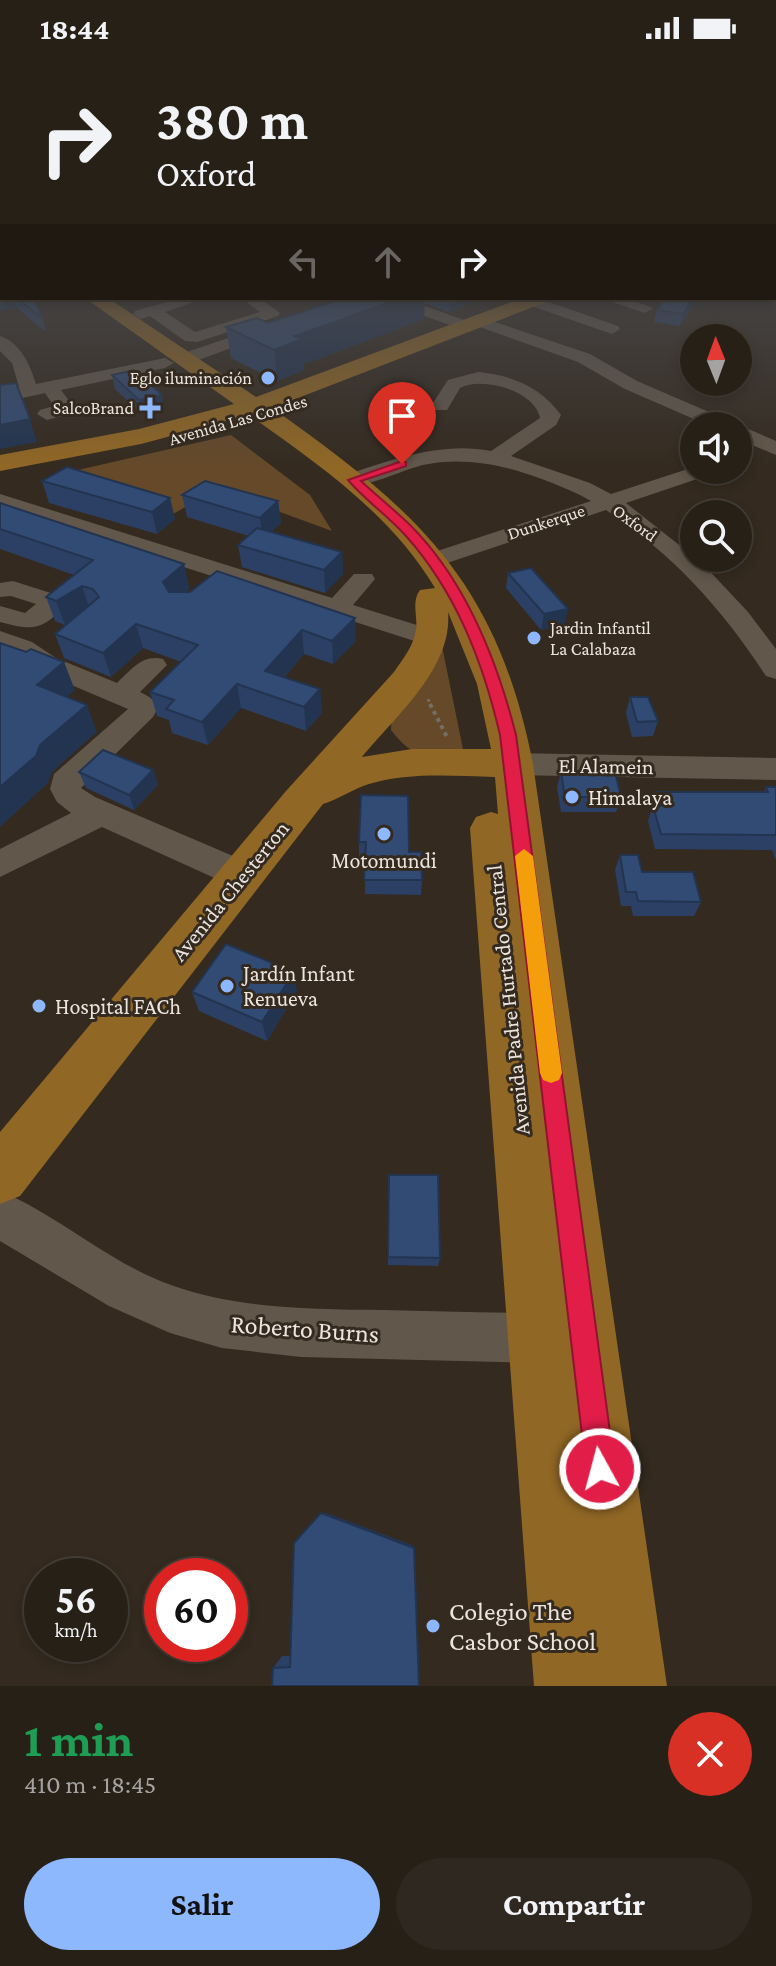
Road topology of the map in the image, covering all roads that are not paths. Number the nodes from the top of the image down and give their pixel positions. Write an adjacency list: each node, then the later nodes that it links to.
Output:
1 (111, 318): 12 (main road)
2 (142, 318): 12 (main road)
3 (152, 318): 4 (street)
4 (257, 318)
5 (301, 318): 12 (street)
6 (447, 318): 9 (street)
7 (491, 318): 9 (main road, Avenida Las Condes)
8 (583, 318): 10 (street)
9 (471, 326): 17 (street); 18 (main road, Avenida Las Condes)
10 (612, 329)
11 (4, 350): 14 (street)
12 (174, 361): 13 (street); 18 (main road)
13 (51, 389): 14 (street); 19 (street)
14 (30, 392): 15 (street)
15 (0, 397)
16 (440, 406): 23 (street)
17 (694, 412)
18 (249, 413): 24 (main road, Avenida Las Condes); 25 (main road, Avenida Las Condes); 27 (main road, Avenida Padre Hurtado Central); 34 (main road, Avenida Padre Hurtado Central)
19 (47, 414)
20 (752, 437): 21 (street)
21 (775, 448): 22 (street)
22 (752, 454)
23 (494, 458): 27 (street, Oxford); 29 (street, Oxford)
24 (0, 463)
25 (0, 475)
26 (680, 478): 29 (street, Dunkerque)
27 (353, 480): 31 (main road, Avenida Padre Hurtado Central)
28 (37, 493): 30 (street)
29 (607, 502): 31 (street, Dunkerque); 39 (street, Oxford)
30 (8, 503): 35 (street)
31 (433, 560): 42 (main road, Avenida Padre Hurtado Central)
32 (363, 579): 35 (street)
33 (0, 590): 36 (street)
34 (431, 597): 37 (main road, Avenida Chesterton); 42 (main road, Avenida Padre Hurtado Central)
35 (336, 609): 37 (street)
36 (4, 626): 40 (street)
37 (430, 638): 41 (main road, Avenida Chesterton)
38 (153, 665): 40 (street)
39 (776, 670)
40 (123, 693): 46 (street)
41 (376, 715): 43 (main road); 45 (main road, Avenida Chesterton)
42 (482, 757): 43 (main road, El Alamein); 44 (street, El Alamein); 51 (main road, Avenida Padre Hurtado Central); 53 (main road, Avenida Padre Hurtado Central)
43 (404, 763): 45 (main road, El Alamein)
44 (776, 769)
45 (301, 802): 48 (main road, Avenida Chesterton)
46 (103, 814): 47 (street); 48 (street)
47 (0, 864)
48 (242, 875): 49 (main road, Avenida Chesterton)
49 (0, 1176)
50 (0, 1214): 51 (street, Roberto Burns)
51 (540, 1338): 52 (main road, Avenida Padre Hurtado Central)
52 (573, 1686)
53 (628, 1686)

